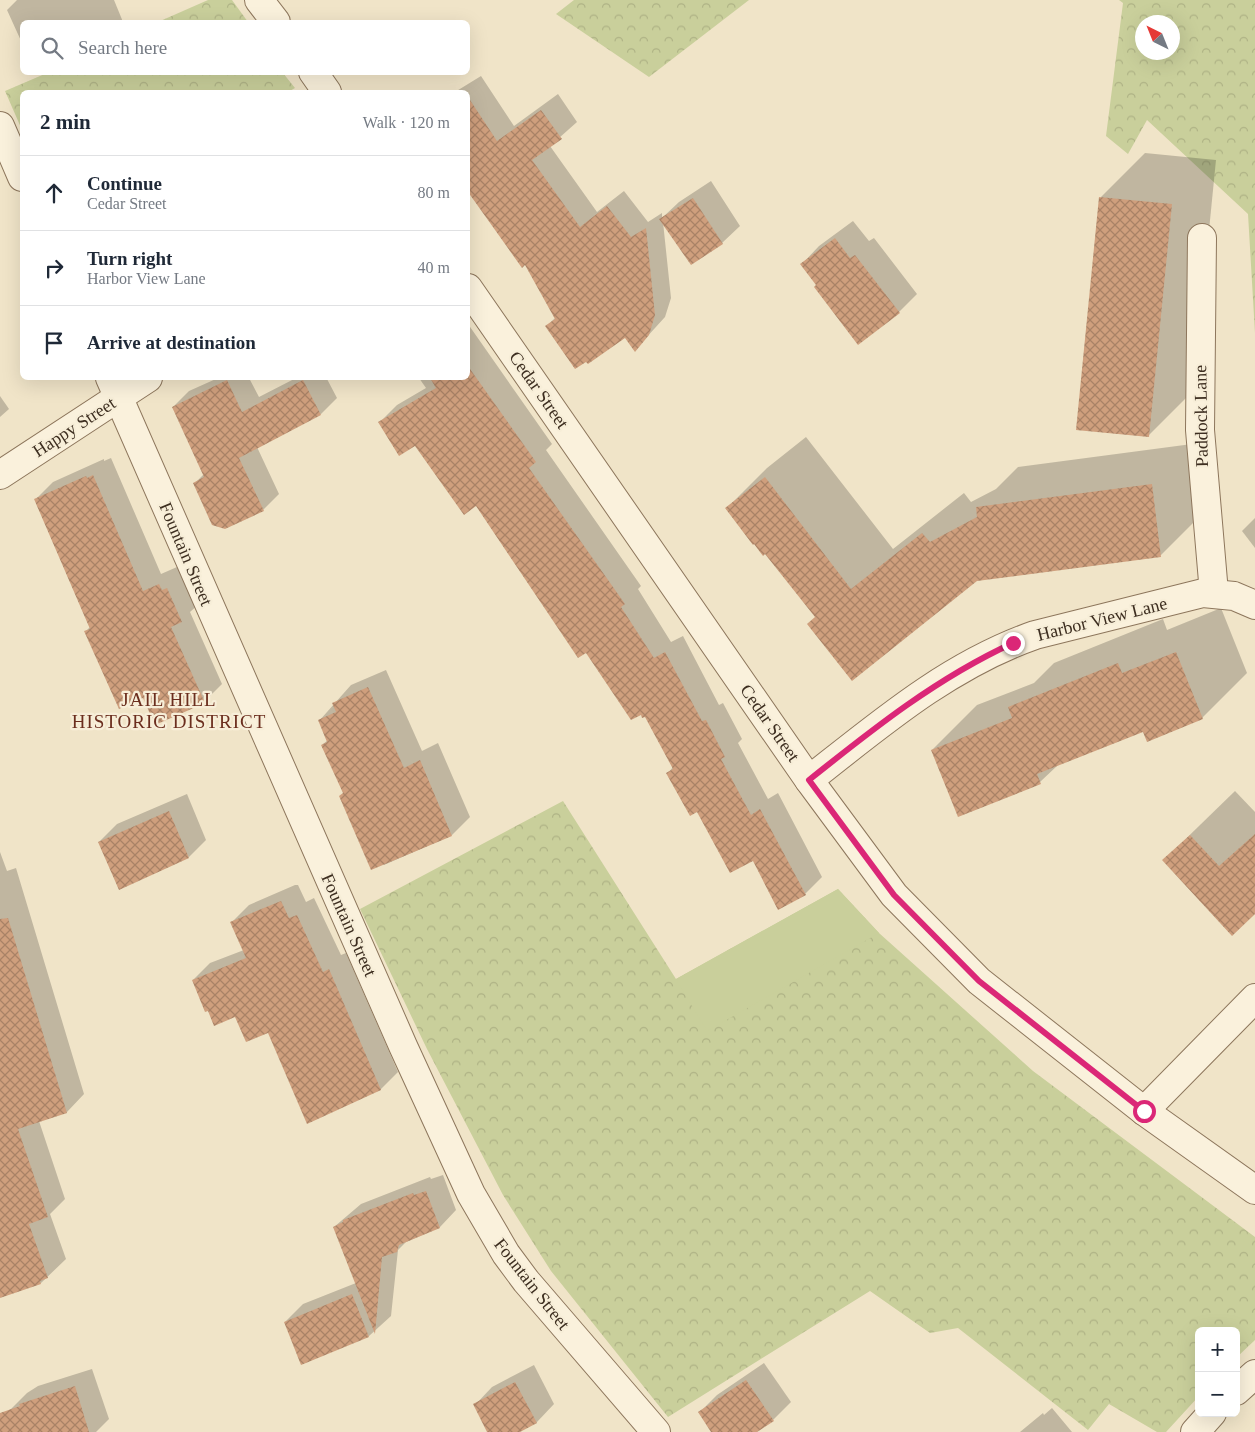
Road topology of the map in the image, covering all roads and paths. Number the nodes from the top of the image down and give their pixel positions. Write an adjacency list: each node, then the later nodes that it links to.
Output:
1 (260, 0): 2 (street)
2 (275, 20)
3 (315, 75): 4 (street)
4 (326, 90)
5 (0, 126): 6 (street)
6 (20, 172)
7 (1202, 238): 12 (street, Paddock Lane)
8 (470, 291): 14 (street, Cedar Street)
9 (141, 380): 10 (street, Happy Street)
10 (114, 388): 11 (street, Happy Street); 21 (street, Fountain Street)
11 (0, 475)
12 (1214, 593): 13 (street, Harbor View Lane); 14 (street, Harbor View Lane)
13 (1255, 605)
14 (809, 780): 16 (street, Cedar Street)
15 (1255, 998): 16 (street)
16 (1144, 1111): 17 (street, Cedar Street)
17 (1255, 1190)
18 (1255, 1374): 19 (street)
19 (1240, 1387)
20 (1208, 1417): 22 (street)
21 (656, 1432)
22 (1195, 1432)

